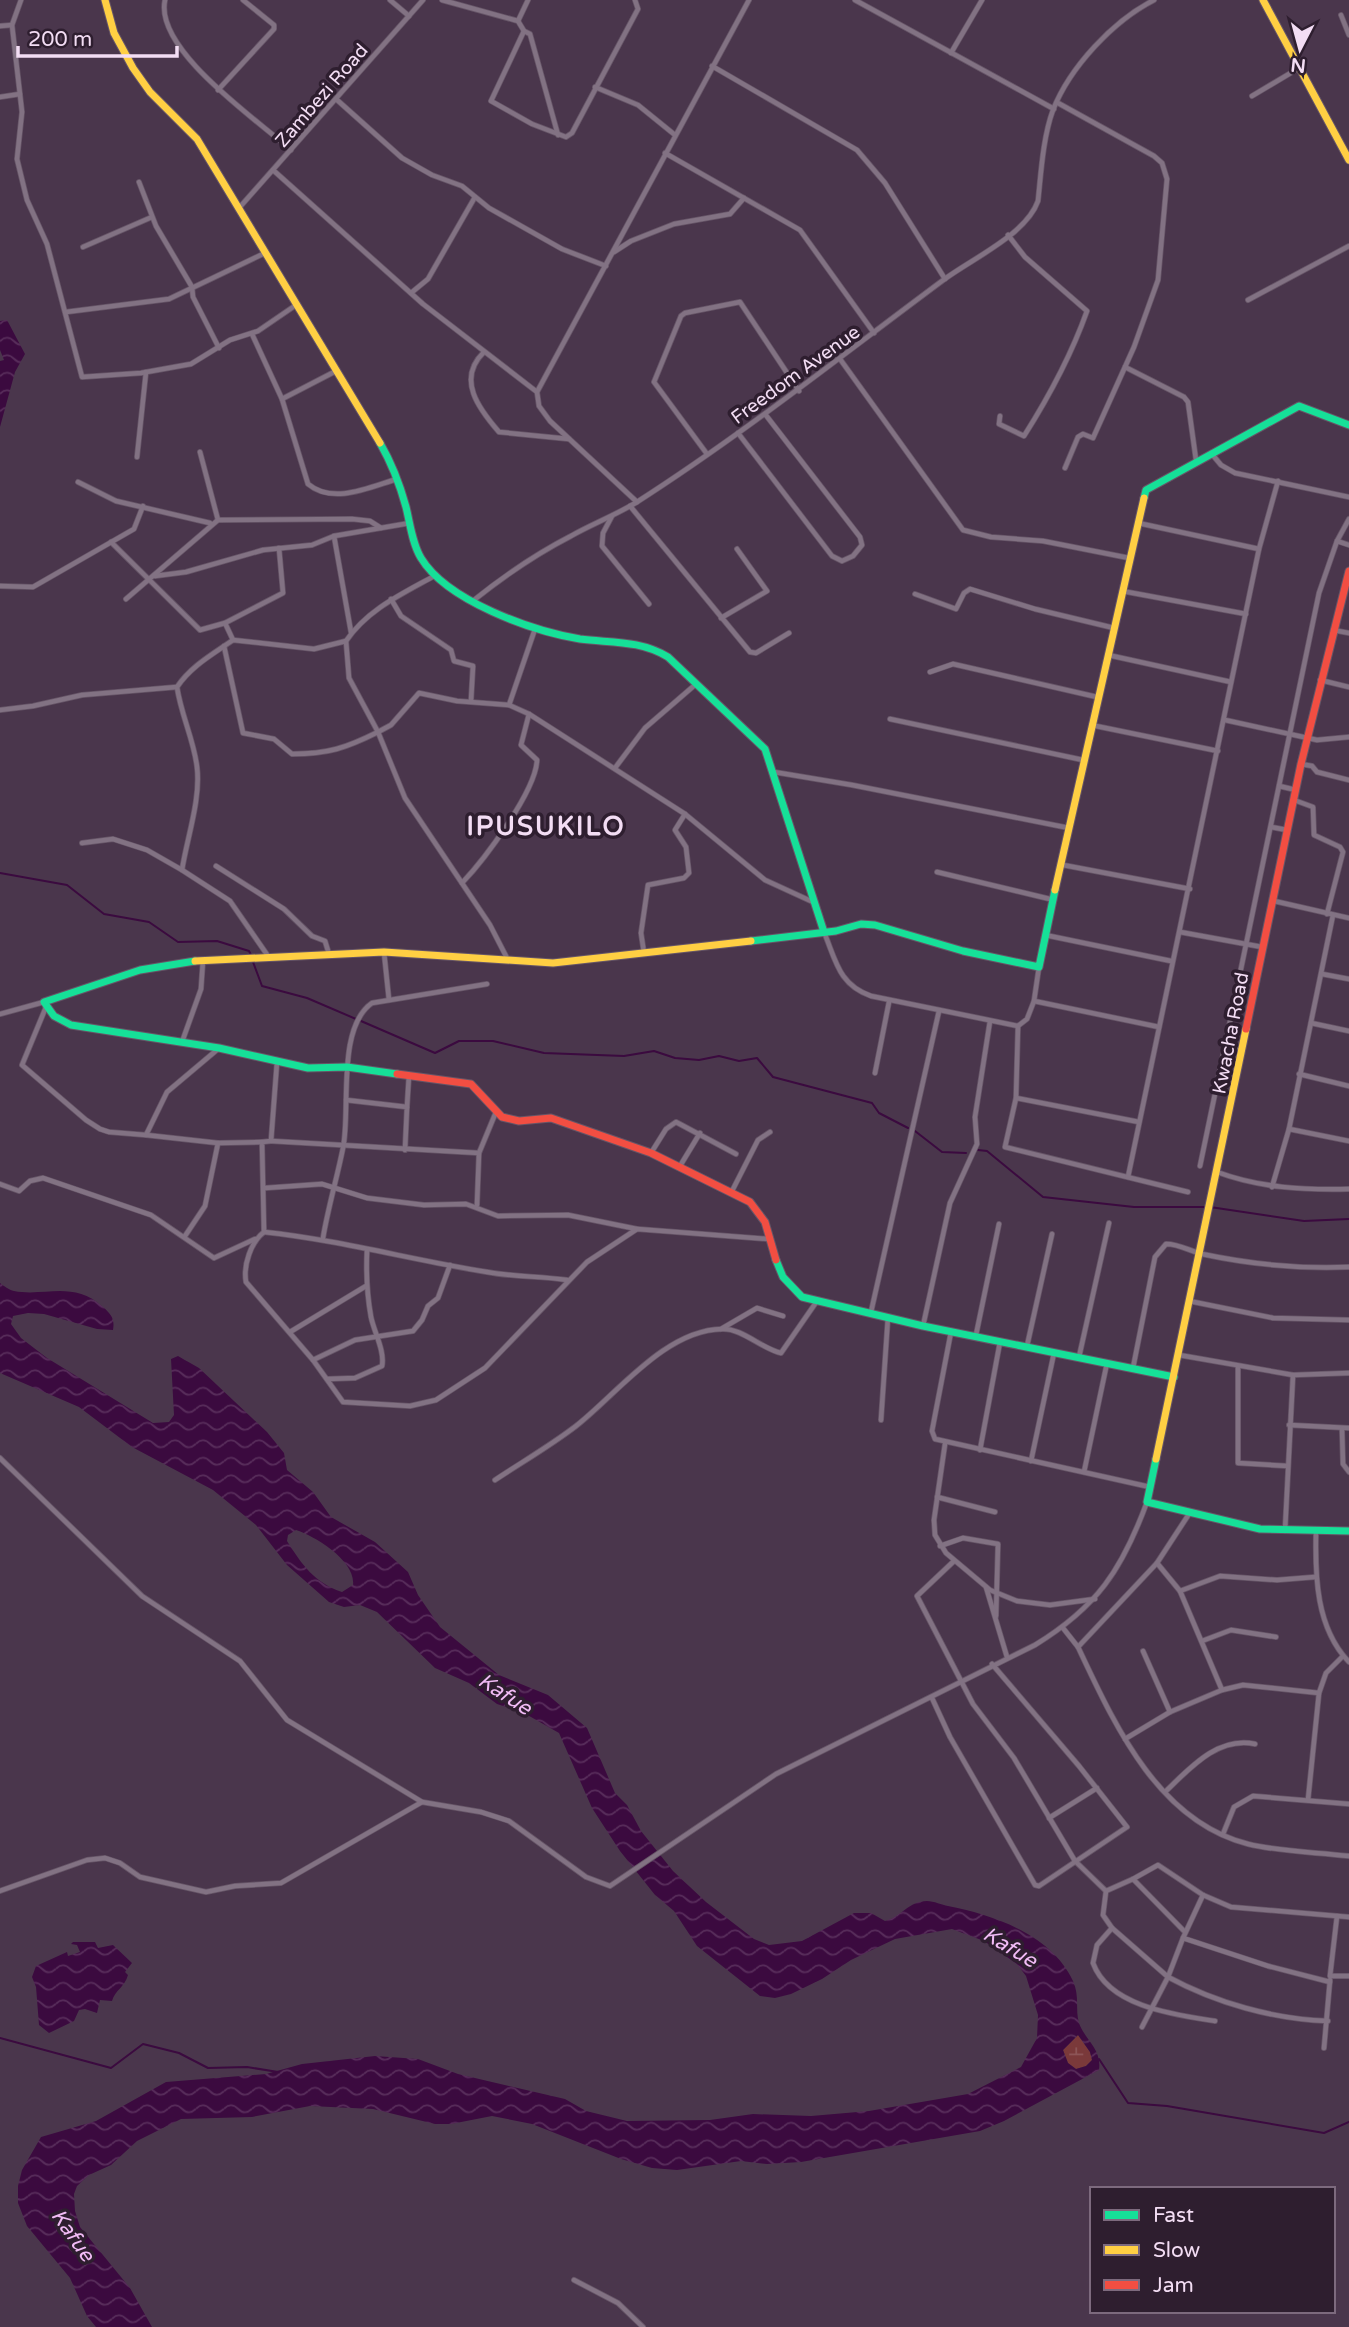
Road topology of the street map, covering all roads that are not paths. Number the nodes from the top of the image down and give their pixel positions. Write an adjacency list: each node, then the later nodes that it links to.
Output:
1 (20, 0): 18 (street)
2 (106, 0): 42 (street)
3 (165, 0): 26 (street)
4 (243, 0): 26 (street)
5 (390, 0): 15 (street)
6 (423, 0): 15 (street, Zambezi Road)
7 (442, 0): 17 (street)
8 (528, 0): 17 (street)
9 (635, 0): 25 (street)
10 (749, 0): 23 (street)
11 (855, 0): 22 (street)
12 (982, 0): 22 (street)
13 (1154, 0): 31 (street, Freedom Avenue)
14 (1263, 0): 24 (street)
15 (409, 16): 30 (street, Zambezi Road)
16 (1341, 16): 21 (street)
17 (518, 22): 20 (street)
18 (12, 25): 19 (street); 27 (street)
19 (0, 26)
20 (524, 31): 33 (street); 33 (street)
21 (1349, 35)
22 (951, 53): 32 (street)
23 (712, 66): 34 (street); 50 (street)
24 (1299, 68): 28 (street); 37 (street)
25 (595, 87): 33 (street); 34 (street)
26 (218, 90): 35 (street)
27 (20, 94): 29 (street); 55 (street)
28 (1252, 96)
29 (0, 97)
30 (336, 99): 35 (street, Zambezi Road); 40 (street)
31 (1058, 103): 32 (street, Freedom Avenue); 61 (street)
32 (1054, 109): 44 (street, Freedom Avenue)
33 (558, 135)
34 (675, 135): 36 (street)
35 (291, 150): 38 (street, Zambezi Road)
36 (665, 153): 41 (street); 48 (street)
37 (1349, 160)
38 (273, 170): 42 (street, Zambezi Road); 52 (street)
39 (139, 182): 43 (street)
40 (475, 197): 49 (street); 52 (street)
41 (744, 198): 48 (street); 56 (street)
42 (239, 208): 47 (street)
43 (152, 217): 46 (street); 51 (street)
44 (1008, 235): 50 (street, Freedom Avenue); 68 (street)
45 (1349, 246): 53 (street)
46 (83, 247)
47 (265, 253): 51 (street); 54 (street)
48 (613, 253): 49 (street)
49 (606, 266): 65 (street)
50 (945, 279): 56 (street, Freedom Avenue)
51 (192, 287): 55 (street); 58 (street)
52 (411, 293): 59 (street)
53 (1248, 300)
54 (296, 305): 57 (street); 62 (street)
55 (66, 312): 63 (street)
56 (874, 333): 60 (street, Freedom Avenue)
57 (252, 334): 58 (street); 66 (street)
58 (219, 348): 63 (street)
59 (484, 352): 65 (street); 71 (street)
60 (840, 359): 64 (street, Freedom Avenue); 99 (street)
61 (1125, 367): 76 (street); 77 (street)
62 (336, 371): 66 (street); 78 (street)
63 (146, 372): 75 (street)
64 (799, 391): 67 (street, Freedom Avenue); 74 (street)
65 (537, 392): 71 (street)
66 (282, 399): 78 (street)
67 (765, 414): 70 (street, Freedom Avenue); 70 (street)
68 (1000, 416)
69 (1349, 425): 73 (street)
70 (738, 433): 74 (street, Freedom Avenue)
71 (569, 439): 82 (street)
72 (200, 452): 87 (street)
73 (1211, 453): 76 (street); 79 (street)
74 (707, 454): 82 (street, Freedom Avenue)
75 (137, 457)
76 (1196, 460): 90 (street)
77 (1065, 468)
78 (398, 479): 89 (street)
79 (1278, 481): 81 (street); 98 (street)
80 (78, 482): 83 (street)
81 (1349, 497)
82 (636, 502): 84 (street, Freedom Avenue)
83 (143, 506): 88 (street); 94 (street)
84 (630, 506): 85 (street, Freedom Avenue); 112 (street)
85 (612, 515): 109 (street, Freedom Avenue); 110 (street)
86 (1349, 519): 93 (street)
87 (218, 520): 88 (street); 91 (street)
88 (211, 523): 102 (street)
89 (410, 523): 91 (street); 101 (street)
90 (1138, 523): 98 (street); 99 (street)
91 (381, 528): 92 (street)
92 (334, 537): 96 (street); 117 (street)
93 (1337, 541): 95 (street); 139 (street)
94 (111, 542): 102 (street); 104 (street)
95 (1349, 545)
96 (279, 548): 102 (street); 113 (street)
97 (737, 549): 112 (street)
98 (1259, 549): 111 (street)
99 (1129, 558): 105 (street)
100 (1349, 571): 103 (street, Kwacha Road)
101 (436, 575): 108 (street); 109 (street)
102 (153, 577): 107 (street); 113 (street)
103 (1347, 581): 116 (street, Kwacha Road)
104 (0, 586)
105 (1122, 591): 111 (street); 114 (street)
106 (915, 594): 114 (street)
107 (127, 599)
108 (391, 599): 117 (street); 131 (street)
109 (474, 600): 115 (street)
110 (649, 604)
111 (1246, 614): 126 (street)
112 (721, 618): 119 (street)
113 (225, 623): 120 (street)
114 (1114, 628): 123 (street)
115 (535, 629): 127 (street); 132 (street)
116 (1332, 629): 118 (street); 125 (street, Kwacha Road)
117 (351, 632): 121 (street)
118 (1349, 633)
119 (789, 634)
120 (233, 640): 121 (street); 122 (street)
121 (346, 641): 138 (street)
122 (224, 646): 128 (street); 138 (street)
123 (1108, 655): 126 (street); 130 (street)
124 (930, 672): 130 (street)
125 (1320, 681): 129 (street); 141 (street, Kwacha Road)
126 (1231, 682): 136 (street)
127 (696, 684): 145 (street); 146 (street)
128 (177, 687): 133 (street); 158 (street)
129 (1349, 687)
130 (1097, 697): 137 (street)
131 (471, 701): 132 (street); 138 (street)
132 (509, 705): 134 (street)
133 (0, 709)
134 (529, 714): 145 (street); 160 (street)
135 (890, 719): 143 (street)
136 (1225, 720): 139 (street); 142 (street)
137 (1091, 725): 142 (street); 143 (street)
138 (378, 732): 160 (street)
139 (1290, 734): 141 (street); 148 (street)
140 (1349, 737): 141 (street)
141 (1308, 739): 144 (street, Kwacha Road)
142 (1218, 751): 161 (street)
143 (1083, 760): 153 (street)
144 (1301, 764): 147 (street); 149 (street, Kwacha Road)
145 (615, 768): 151 (street)
146 (774, 772): 153 (street); 164 (street)
147 (1349, 780)
148 (1279, 786): 149 (street); 152 (street)
149 (1296, 790): 150 (street, Kwacha Road)
150 (1294, 800): 154 (street, Kwacha Road); 165 (street)
151 (685, 814): 164 (street); 174 (street)
152 (1271, 827): 154 (street); 171 (street)
153 (1070, 829): 156 (street)
154 (1288, 830): 163 (street, Kwacha Road)
155 (82, 843): 158 (street)
156 (1063, 865): 161 (street); 162 (street)
157 (216, 866): 175 (street)
158 (182, 870): 176 (street)
159 (937, 872): 162 (street)
160 (462, 883): 178 (street)
161 (1189, 888): 169 (street)
162 (1054, 900): 170 (street)
163 (1274, 901): 165 (street); 172 (street, Kwacha Road)
164 (813, 902): 168 (street)
165 (1327, 914): 166 (street)
166 (1333, 915): 167 (street); 181 (street)
167 (1349, 918)
168 (824, 932): 174 (street); 180 (street); 186 (street)
169 (1180, 932): 171 (street); 179 (street)
170 (1045, 935): 179 (street); 180 (street)
171 (1246, 945): 172 (street); 197 (street)
172 (1262, 947): 198 (street, Kwacha Road)
173 (384, 952): 175 (street); 178 (street); 184 (street)
174 (644, 953): 178 (street)
175 (329, 954): 176 (street)
176 (268, 957): 177 (street)
177 (203, 960): 187 (street); 195 (street)
178 (508, 961)
179 (1171, 961): 193 (street)
180 (1039, 967): 185 (street)
181 (1322, 974): 182 (street); 191 (street)
182 (1349, 979)
183 (487, 984): 184 (street)
184 (388, 1000): 200 (street)
185 (1034, 1001): 192 (street); 193 (street)
186 (889, 1002): 188 (street); 201 (street)
187 (45, 1004): 189 (street); 195 (street); 213 (street)
188 (939, 1012): 190 (street); 252 (street)
189 (0, 1014)
190 (990, 1021): 192 (street); 256 (street)
191 (1311, 1023): 194 (street); 202 (street)
192 (1018, 1026): 205 (street)
193 (1159, 1027): 209 (street)
194 (1349, 1031)
195 (182, 1042): 196 (street)
196 (219, 1048): 199 (street); 213 (street)
197 (1224, 1048): 198 (street); 224 (street)
198 (1243, 1051): 225 (street, Kwacha Road)
199 (277, 1062): 200 (street); 214 (street)
200 (346, 1066): 203 (street); 206 (street)
201 (875, 1073)
202 (1299, 1074): 204 (street); 210 (street)
203 (409, 1075): 207 (street); 208 (street)
204 (1349, 1086)
205 (1016, 1098): 209 (street); 226 (street)
206 (346, 1100): 207 (street); 218 (street)
207 (407, 1107): 219 (street)
208 (496, 1112): 220 (street); 221 (street)
209 (1139, 1122): 226 (street)
210 (1289, 1129): 215 (street); 229 (street)
211 (770, 1132): 233 (street)
212 (700, 1133): 221 (street); 222 (street); 223 (street)
213 (146, 1135): 217 (street)
214 (271, 1141): 216 (street); 218 (street)
215 (1349, 1141)
216 (262, 1142): 217 (street); 230 (street)
217 (218, 1143): 240 (street)
218 (344, 1147): 219 (street); 228 (street)
219 (405, 1150): 220 (street)
220 (479, 1153): 234 (street)
221 (651, 1153): 223 (street)
222 (736, 1154)
223 (680, 1166): 233 (street)
224 (1200, 1166)
225 (1217, 1172): 229 (street); 245 (street, Kwacha Road)
226 (1128, 1177): 232 (street)
227 (0, 1184): 240 (street)
228 (332, 1187): 230 (street); 234 (street); 242 (street)
229 (1272, 1187): 231 (street)
230 (265, 1188): 238 (street)
231 (1349, 1189)
232 (1188, 1192)
233 (731, 1193): 243 (street)
234 (477, 1205): 237 (street)
235 (1109, 1223): 266 (street)
236 (999, 1224): 261 (street)
237 (637, 1229): 243 (street); 248 (street)
238 (264, 1232): 241 (street); 242 (street)
239 (1052, 1234): 263 (street)
240 (185, 1236): 241 (street)
241 (256, 1238): 259 (street)
242 (323, 1238): 244 (street)
243 (768, 1239): 250 (street)
244 (367, 1251): 246 (street); 249 (street)
245 (1200, 1254): 247 (street); 251 (street, Kwacha Road); 270 (street)
246 (450, 1265): 248 (street); 260 (street)
247 (1349, 1267)
248 (567, 1280): 274 (street)
249 (366, 1286): 259 (street); 260 (street)
250 (817, 1301): 252 (street); 257 (street)
251 (1189, 1301): 255 (street); 265 (street, Kwacha Road)
252 (871, 1312): 254 (street)
253 (783, 1316): 257 (street)
254 (888, 1317): 256 (street); 275 (street)
255 (1349, 1320)
256 (923, 1326): 258 (street)
257 (721, 1329): 286 (street)
258 (951, 1331): 261 (street); 279 (street)
259 (290, 1332): 267 (street)
260 (375, 1335): 267 (street); 274 (street)
261 (976, 1335): 262 (street)
262 (1000, 1341): 263 (street); 280 (street)
263 (1027, 1346): 264 (street)
264 (1054, 1353): 266 (street); 282 (street)
265 (1179, 1355): 269 (street); 273 (street, Kwacha Road)
266 (1079, 1357): 268 (street)
267 (313, 1360): 274 (street)
268 (1107, 1363): 270 (street); 284 (street)
269 (1238, 1366): 272 (street); 283 (street)
270 (1133, 1368): 273 (street)
271 (1349, 1373): 272 (street)
272 (1293, 1375): 276 (street)
273 (1174, 1377): 287 (street, Kwacha Road)
274 (327, 1379)
275 (881, 1420)
276 (1289, 1425): 278 (street); 283 (street)
277 (1349, 1427): 278 (street)
278 (1342, 1429): 285 (street)
279 (945, 1444): 280 (street); 288 (street)
280 (979, 1450): 282 (street)
281 (0, 1458): 323 (street)
282 (1031, 1461): 284 (street)
283 (1288, 1466): 292 (street)
284 (1084, 1472): 287 (street)
285 (1349, 1472)
286 (495, 1480)
287 (1151, 1487): 289 (street, Kwacha Road)
288 (937, 1497): 290 (street); 295 (street)
289 (1147, 1502): 291 (street); 302 (street)
290 (995, 1512)
291 (1189, 1514): 292 (street); 297 (street)
292 (1285, 1531): 294 (street)
293 (1349, 1531): 294 (street)
294 (1316, 1533): 298 (street)
295 (940, 1546): 296 (street); 301 (street)
296 (954, 1561): 299 (street); 313 (street)
297 (1157, 1563): 300 (street); 307 (street)
298 (1315, 1577): 300 (street); 309 (street)
299 (986, 1587): 301 (street); 303 (street)
300 (1180, 1591): 306 (street)
301 (998, 1594): 302 (street); 303 (street)
302 (1094, 1599): 304 (street)
303 (996, 1616): 310 (street)
304 (1063, 1628): 307 (street); 310 (street)
305 (1276, 1637): 306 (street)
306 (1202, 1641): 314 (street)
307 (1077, 1647): 318 (street)
308 (1143, 1651): 317 (street)
309 (1343, 1656): 311 (street); 315 (street)
310 (1007, 1657): 312 (street)
311 (1349, 1662)
312 (992, 1664): 313 (street); 320 (street)
313 (962, 1681): 316 (street); 325 (street)
314 (1222, 1690): 315 (street); 317 (street)
315 (1319, 1693): 322 (street)
316 (932, 1698): 323 (street); 328 (street)
317 (1170, 1712): 318 (street)
318 (1125, 1739): 321 (street)
319 (1255, 1744): 321 (street)
320 (1097, 1788): 325 (street); 328 (street)
321 (1165, 1792): 326 (street)
322 (1308, 1800): 324 (street); 326 (street)
323 (422, 1802): 330 (street)
324 (1349, 1804)
325 (1049, 1818): 328 (street)
326 (1223, 1834): 327 (street)
327 (1349, 1856)
328 (1075, 1861): 331 (street)
329 (1133, 1879): 331 (street); 332 (street); 336 (street)
330 (0, 1891)
331 (1106, 1891): 335 (street)
332 (1203, 1895): 333 (street); 336 (street)
333 (1337, 1916): 334 (street); 340 (street)
334 (1349, 1917)
335 (1112, 1928): 339 (street); 341 (street)
336 (1184, 1931): 337 (street)
337 (1183, 1938): 339 (street); 340 (street)
338 (1349, 1976): 340 (street)
339 (1168, 1977): 341 (street); 343 (street)
340 (1330, 1979): 343 (street)
341 (1152, 2007): 342 (street); 344 (street)
342 (1215, 2021)
343 (1328, 2021): 345 (street)
344 (1142, 2027)
345 (1324, 2048)
346 (574, 2280): 347 (street)
347 (643, 2327)

